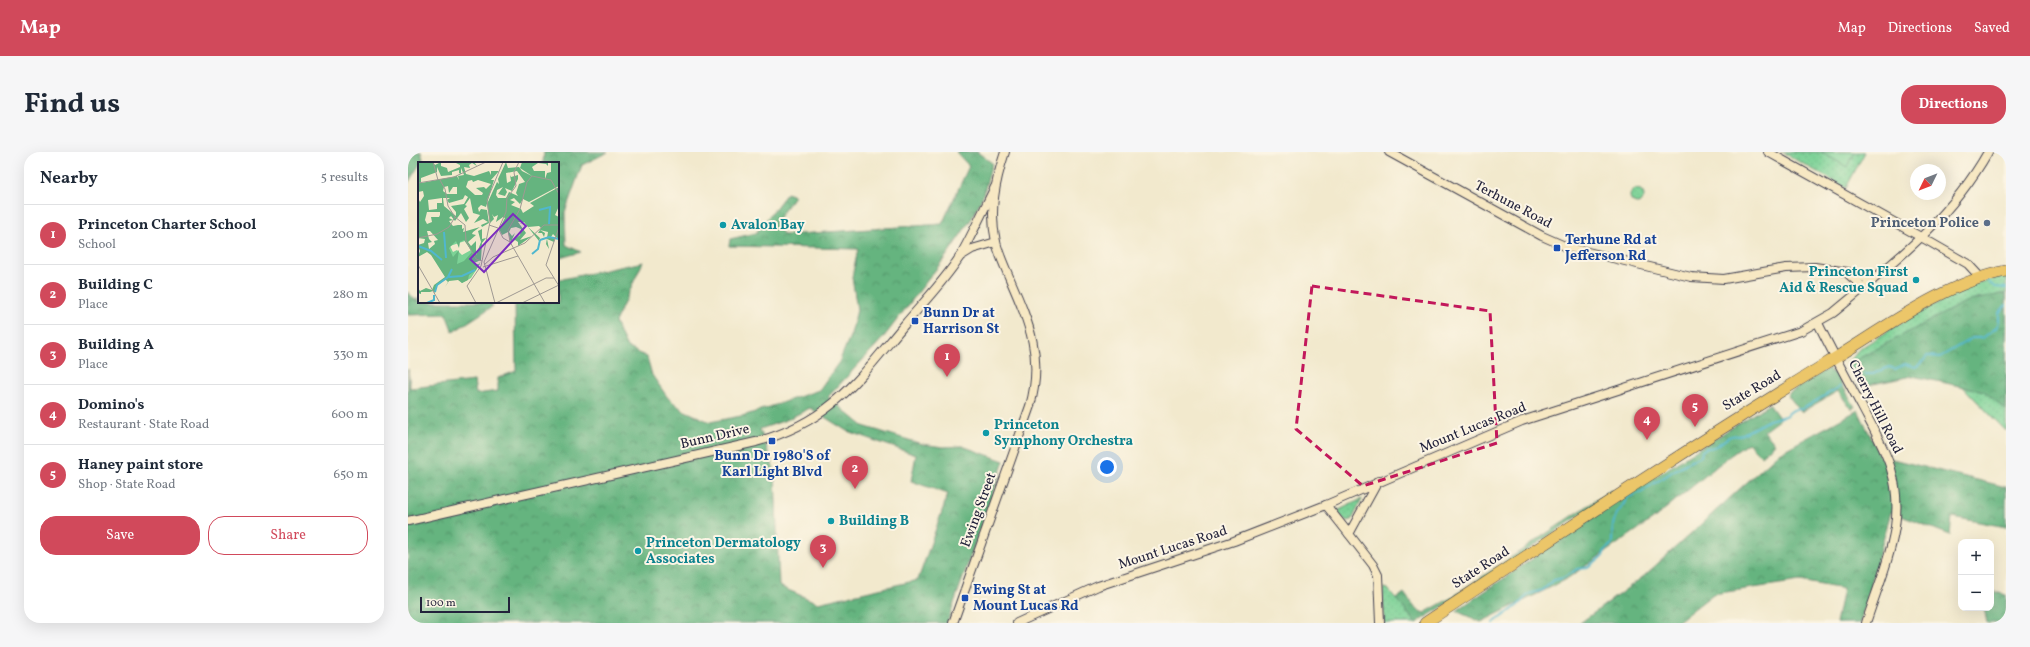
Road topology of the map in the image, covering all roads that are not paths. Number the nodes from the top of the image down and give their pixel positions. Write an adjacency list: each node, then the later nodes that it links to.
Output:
1 (1005, 152): 5 (street)
2 (1389, 152): 10 (street, Terhune Road)
3 (1768, 152): 6 (street)
4 (1988, 152): 6 (street, Mount Lucas Road)
5 (995, 187): 7 (street, Ewing Street); 8 (street, Bunn Drive)
6 (1922, 237): 11 (street); 12 (street, Mount Lucas Road)
7 (996, 242): 8 (street, Bunn Drive); 20 (street, Ewing Street)
8 (959, 258): 18 (street, Bunn Drive)
9 (2006, 270): 11 (highway, State Road)
10 (1845, 272): 12 (street, Terhune Road); 13 (street)
11 (1980, 277): 15 (highway, State Road)
12 (1872, 281): 13 (street, Mount Lucas Road)
13 (1864, 288): 14 (street, Mount Lucas Road)
14 (1818, 323): 15 (street, Cherry Hill Road); 16 (street, Mount Lucas Road)
15 (1835, 358): 23 (highway, State Road); 24 (street, Cherry Hill Road)
16 (1378, 481): 17 (street, Mount Lucas Road); 19 (street)
17 (1326, 505): 19 (street); 21 (street, Mount Lucas Road)
18 (408, 521)
19 (1349, 534): 22 (street)
20 (953, 623)
21 (1017, 623)
22 (1380, 623)
23 (1425, 623)
24 (1866, 623)

